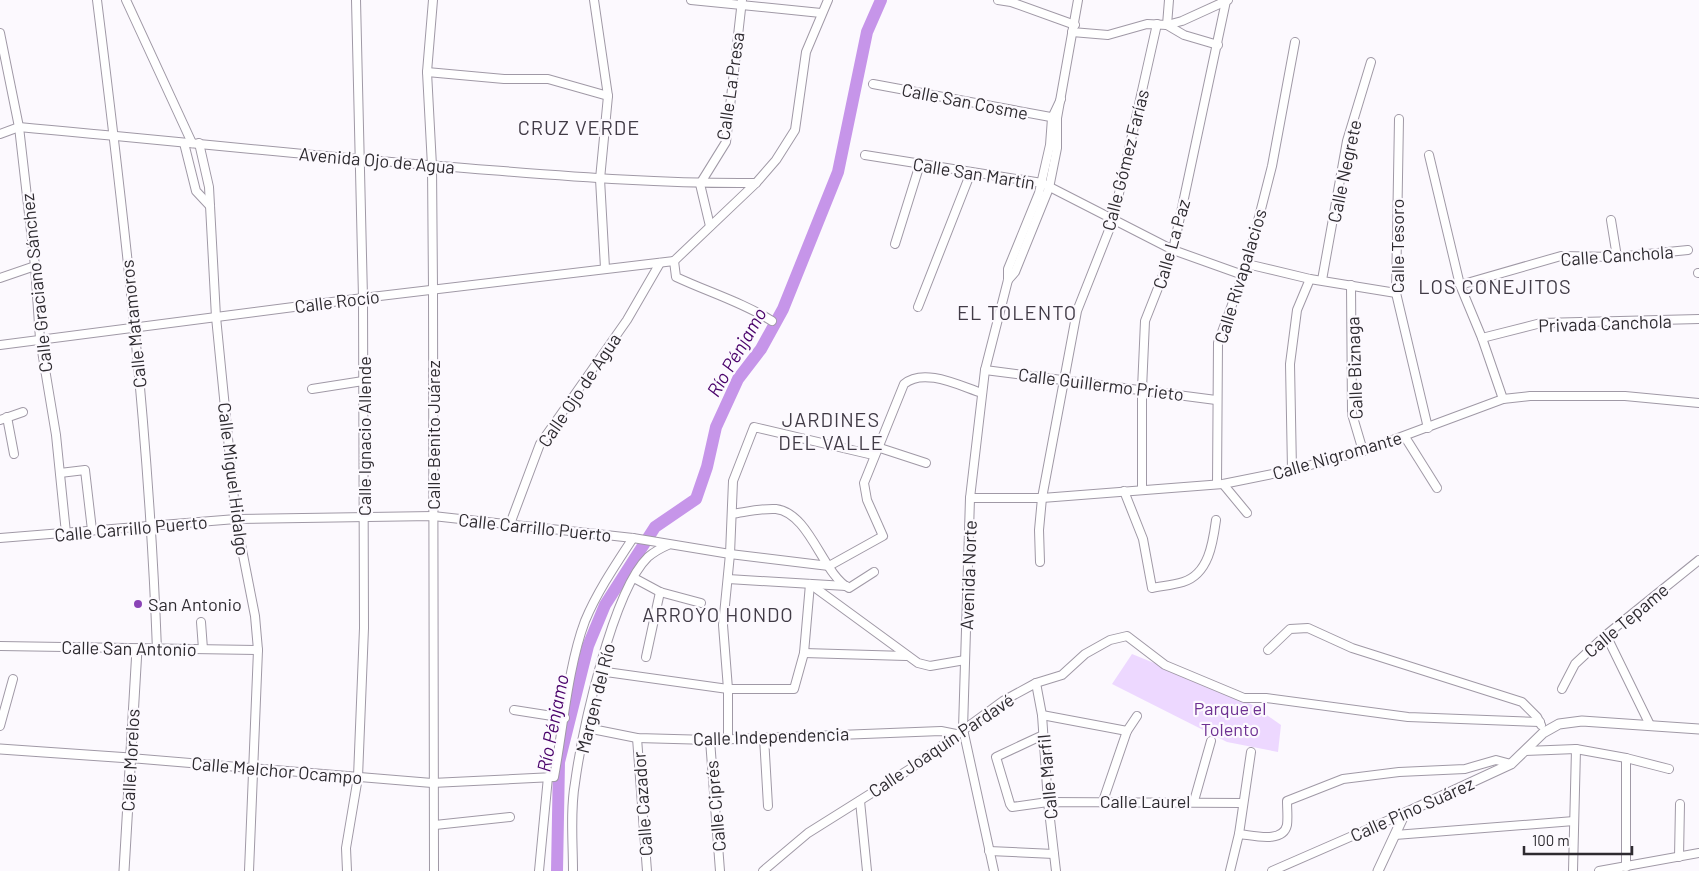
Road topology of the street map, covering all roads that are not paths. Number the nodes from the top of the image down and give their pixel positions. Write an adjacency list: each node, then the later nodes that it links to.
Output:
1 (97, 0): 28 (street, Calle Matamoros)
2 (126, 0): 29 (street, Calle Miguel Hidalgo)
3 (356, 0): 32 (street, Calle Ignacio Allende)
4 (433, 0): 21 (street, Calle Benito Juárez)
5 (594, 0): 23 (street)
6 (691, 0): 12 (street)
7 (828, 0): 13 (street)
8 (998, 0): 16 (street)
9 (1078, 0): 16 (street, Avenida Norte)
10 (1169, 0): 15 (street)
11 (1227, 0): 15 (street); 19 (street, Calle La Paz)
12 (741, 2): 13 (street); 39 (street, Calle La Presa)
13 (821, 13): 37 (street)
14 (1157, 24): 15 (street); 16 (street); 42 (street, Calle Gómez Farías)
15 (1167, 25): 19 (street)
16 (1074, 28): 24 (street, Avenida Norte)
17 (0, 33): 26 (street, Calle Graciano Sánchez)
18 (1295, 42): 51 (street, Calle Rivapalacios)
19 (1218, 45): 46 (street, Calle La Paz)
20 (1371, 62): 58 (street, Calle Negrete)
21 (427, 72): 23 (street); 34 (street, Calle Benito Juárez)
22 (873, 84): 24 (street, Calle San Cosme)
23 (608, 96): 36 (street)
24 (1055, 118): 38 (street, Avenida Norte); 40 (street, Avenida Norte)
25 (1399, 119): 62 (street, Calle Tesoro)
26 (19, 127): 27 (street, Avenida Ojo de Agua); 28 (street, Avenida Ojo de Agua); 52 (street, Calle Graciano Sánchez)
27 (0, 134)
28 (114, 136): 29 (street, Avenida Ojo de Agua); 68 (street, Calle Matamoros)
29 (192, 143): 32 (street, Avenida Ojo de Agua); 41 (street, Calle Miguel Hidalgo); 41 (street, Calle Miguel Hidalgo)
30 (865, 155): 33 (street, Calle San Martín)
31 (1429, 155): 60 (street)
32 (360, 159): 34 (street, Avenida Ojo de Agua); 63 (street, Calle Ignacio Allende)
33 (920, 164): 35 (street, Calle San Martín); 45 (street)
34 (432, 166): 36 (street, Avenida Ojo de Agua); 61 (street, Calle Benito Juárez)
35 (971, 172): 38 (street, Calle San Martín); 64 (street)
36 (600, 179): 39 (street, Avenida Ojo de Agua); 53 (street)
37 (759, 179): 39 (street, Avenida Ojo de Agua); 44 (street)
38 (1042, 183): 40 (street, Calle San Martín); 57 (street, Avenida Norte)
39 (700, 184): 44 (street)
40 (1049, 188): 42 (street, Calle San Martín); 57 (street, Avenida Norte)
41 (210, 206): 65 (street, Calle Miguel Hidalgo)
42 (1113, 220): 46 (street, Calle San Martín); 73 (street, Calle Gómez Farías)
43 (1611, 220): 48 (street)
44 (710, 226): 49 (street)
45 (895, 244)
46 (1173, 250): 54 (street, Calle San Martín); 76 (street, Calle La Paz)
47 (1688, 250): 48 (street, Calle Canchola)
48 (1617, 257): 60 (street, Calle Canchola)
49 (674, 261): 50 (street, Calle Rocío); 67 (street)
50 (660, 263): 53 (street, Calle Rocío); 104 (street, Calle Ojo de Agua)
51 (1247, 264): 54 (street, Calle Rivapalacios); 56 (street)
52 (35, 266): 55 (street); 70 (street, Calle Graciano Sánchez)
53 (605, 268): 61 (street, Calle Rocío)
54 (1243, 275): 79 (street, Calle Rivapalacios)
55 (0, 278)
56 (1310, 279): 58 (street); 90 (street)
57 (1008, 280): 72 (street, Avenida Norte)
58 (1322, 280): 59 (street)
59 (1352, 285): 62 (street); 86 (street, Calle Biznaga)
60 (1460, 285): 69 (street)
61 (433, 289): 63 (street, Calle Rocío); 100 (street, Calle Benito Juárez)
62 (1396, 293): 83 (street, Calle Tesoro)
63 (363, 298): 65 (street, Calle Rocío); 74 (street, Calle Ignacio Allende)
64 (918, 307)
65 (216, 317): 68 (street, Calle Rocío); 102 (street, Calle Miguel Hidalgo)
66 (1699, 319): 69 (street, Privada Canchola)
67 (772, 320)
68 (134, 327): 70 (street, Calle Rocío); 105 (street, Calle Matamoros)
69 (1482, 338): 78 (street)
70 (40, 339): 71 (street, Calle Rocío); 91 (street, Calle Graciano Sánchez)
71 (0, 345)
72 (985, 370): 73 (street, Calle Guillermo Prieto); 77 (street, Avenida Norte)
73 (1064, 378): 76 (street, Calle Guillermo Prieto); 97 (street, Calle Gómez Farías)
74 (363, 381): 75 (street); 101 (street, Calle Ignacio Allende)
75 (312, 389)
76 (1142, 389): 79 (street, Calle Guillermo Prieto); 94 (street, Calle La Paz)
77 (982, 393): 85 (street); 96 (street, Avenida Norte)
78 (1503, 399): 80 (street, Calle Nigromante); 83 (street, Calle Nigromante)
79 (1216, 400): 92 (street, Calle Rivapalacios)
80 (1699, 403)
81 (23, 412): 82 (street)
82 (4, 418): 87 (street)
83 (1428, 428): 84 (street, Calle Nigromante)
84 (1405, 437): 86 (street, Calle Nigromante); 93 (street)
85 (877, 447): 88 (street); 89 (street)
86 (1362, 451): 90 (street, Calle Nigromante)
87 (14, 454)
88 (873, 455): 99 (street); 114 (street)
89 (926, 463)
90 (1292, 470): 92 (street, Calle Nigromante)
91 (60, 473): 106 (street); 107 (street, Calle Graciano Sánchez)
92 (1220, 484): 94 (street, Calle Nigromante); 98 (street)
93 (1437, 488)
94 (1142, 490): 95 (street, Calle Nigromante)
95 (1124, 492): 97 (street, Calle Nigromante); 103 (street)
96 (970, 498): 97 (street, Calle Nigromante); 133 (street, Avenida Norte)
97 (1042, 498): 113 (street, Calle Gómez Farías)
98 (1247, 513)
99 (732, 514): 111 (street); 114 (street)
100 (434, 516): 101 (street, Calle Carrillo Puerto); 104 (street, Calle Carrillo Puerto); 168 (street, Calle Benito Juárez)
101 (364, 517): 102 (street, Calle Carrillo Puerto); 166 (street, Calle Ignacio Allende)
102 (236, 519): 105 (street, Calle Carrillo Puerto); 128 (street, Calle Miguel Hidalgo)
103 (1216, 520)
104 (510, 524): 109 (street, Calle Carrillo Puerto)
105 (152, 525): 106 (street, Calle Carrillo Puerto); 127 (street, Calle Matamoros)
106 (92, 530): 107 (street, Calle Carrillo Puerto)
107 (66, 533): 108 (street, Calle Carrillo Puerto)
108 (0, 538)
109 (633, 538): 110 (street, Calle Carrillo Puerto); 142 (street)
110 (663, 544): 111 (street, Calle Carrillo Puerto); 116 (street, Margen del Río)
111 (730, 554): 114 (street, Calle Carrillo Puerto); 117 (street)
112 (1699, 560): 123 (street, Calle Tepame)
113 (1040, 562)
114 (829, 566): 119 (street)
115 (874, 572): 119 (street)
116 (634, 578): 120 (street); 134 (street, Margen del Río)
117 (728, 579): 118 (street); 137 (street)
118 (810, 584): 119 (street); 130 (street); 131 (street)
119 (848, 587)
120 (660, 592): 121 (street); 132 (street)
121 (701, 603)
122 (201, 622): 126 (street)
123 (1606, 635): 138 (street, Calle Tepame); 144 (street)
124 (0, 646): 125 (street, Calle San Antonio)
125 (137, 649): 127 (street, Calle San Antonio); 161 (street, Calle Morelos)
126 (203, 649): 127 (street, Calle San Antonio); 128 (street, Calle San Antonio)
127 (157, 650)
128 (258, 650): 164 (street, Calle Miguel Hidalgo)
129 (1268, 650): 143 (street)
130 (804, 653): 131 (street); 137 (street)
131 (906, 656): 133 (street)
132 (646, 657)
133 (965, 660): 149 (street, Avenida Norte)
134 (599, 671): 137 (street); 146 (street, Margen del Río)
135 (14, 679): 145 (street)
136 (1036, 683): 140 (street, Calle Marfil); 143 (street, Calle Joaquín Pardavé); 149 (street, Calle Joaquín Pardavé)
137 (728, 689): 154 (street)
138 (1562, 689)
139 (514, 710): 142 (street)
140 (1042, 715): 148 (street); 151 (street, Calle Marfil)
141 (1137, 716): 148 (street)
142 (565, 718): 167 (street)
143 (1540, 722): 150 (street)
144 (1650, 725): 147 (street, Calle Pino Suárez); 150 (street, Calle Pino Suárez)
145 (0, 726)
146 (587, 728): 153 (street, Calle Independencia); 192 (street, Margen del Río)
147 (1699, 729)
148 (1127, 731): 170 (street)
149 (960, 732): 152 (street, Calle Independencia); 169 (street, Calle Joaquín Pardavé); 182 (street, Avenida Norte)
150 (1543, 734): 158 (street, Calle Pino Suárez)
151 (1043, 735): 172 (street, Calle Marfil); 172 (street, Calle Laurel)
152 (764, 737): 154 (street, Calle Independencia); 175 (street)
153 (637, 738): 155 (street, Calle Independencia); 193 (street, Calle Cazador)
154 (728, 739): 155 (street, Calle Independencia)
155 (710, 740): 194 (street, Calle Ciprés)
156 (1211, 741): 171 (street)
157 (0, 749): 161 (street, Calle Melchor Ocampo)
158 (1525, 750): 159 (street); 163 (street, Calle Pino Suárez)
159 (1576, 750): 162 (street); 178 (street)
160 (1251, 752): 173 (street)
161 (130, 758): 164 (street, Calle Melchor Ocampo); 187 (street, Calle Morelos)
162 (1626, 758): 165 (street); 186 (street)
163 (1510, 764): 176 (street, Calle Pino Suárez); 180 (street)
164 (254, 768): 166 (street, Calle Melchor Ocampo); 188 (street, Calle Miguel Hidalgo)
165 (1669, 768)
166 (358, 777): 168 (street, Calle Melchor Ocampo); 189 (street, Calle Ignacio Allende)
167 (551, 777): 168 (street, Calle Melchor Ocampo); 191 (street)
168 (432, 783): 179 (street, Calle Benito Juárez)
169 (860, 801): 195 (street, Calle Joaquín Pardavé); 196 (street)
170 (1103, 801): 171 (street, Calle Laurel); 172 (street, Calle Laurel)
171 (1194, 801): 173 (street, Calle Laurel)
172 (1048, 802): 184 (street, Calle Marfil)
173 (1242, 803): 180 (street)
174 (1680, 804): 185 (street)
175 (768, 806)
176 (1405, 813): 181 (street); 200 (street, Calle Pino Suárez)
177 (510, 817): 179 (street)
178 (1574, 821): 181 (street); 202 (street)
179 (435, 825): 190 (street, Calle Benito Juárez)
180 (1239, 834): 199 (street)
181 (1395, 835): 201 (street)
182 (989, 851): 184 (street); 197 (street, Avenida Norte)
183 (1699, 853): 185 (street)
184 (1054, 854): 198 (street, Calle Marfil)
185 (1679, 857): 186 (street)
186 (1626, 867): 203 (street)
187 (124, 871)
188 (249, 871)
189 (346, 871)
190 (434, 871)
191 (539, 871)
192 (573, 871)
193 (646, 871)
194 (720, 871)
195 (763, 871)
196 (867, 871)
197 (994, 871)
198 (1056, 871)
199 (1230, 871)
200 (1272, 871)
201 (1378, 871)
202 (1573, 871)
203 (1599, 871)

